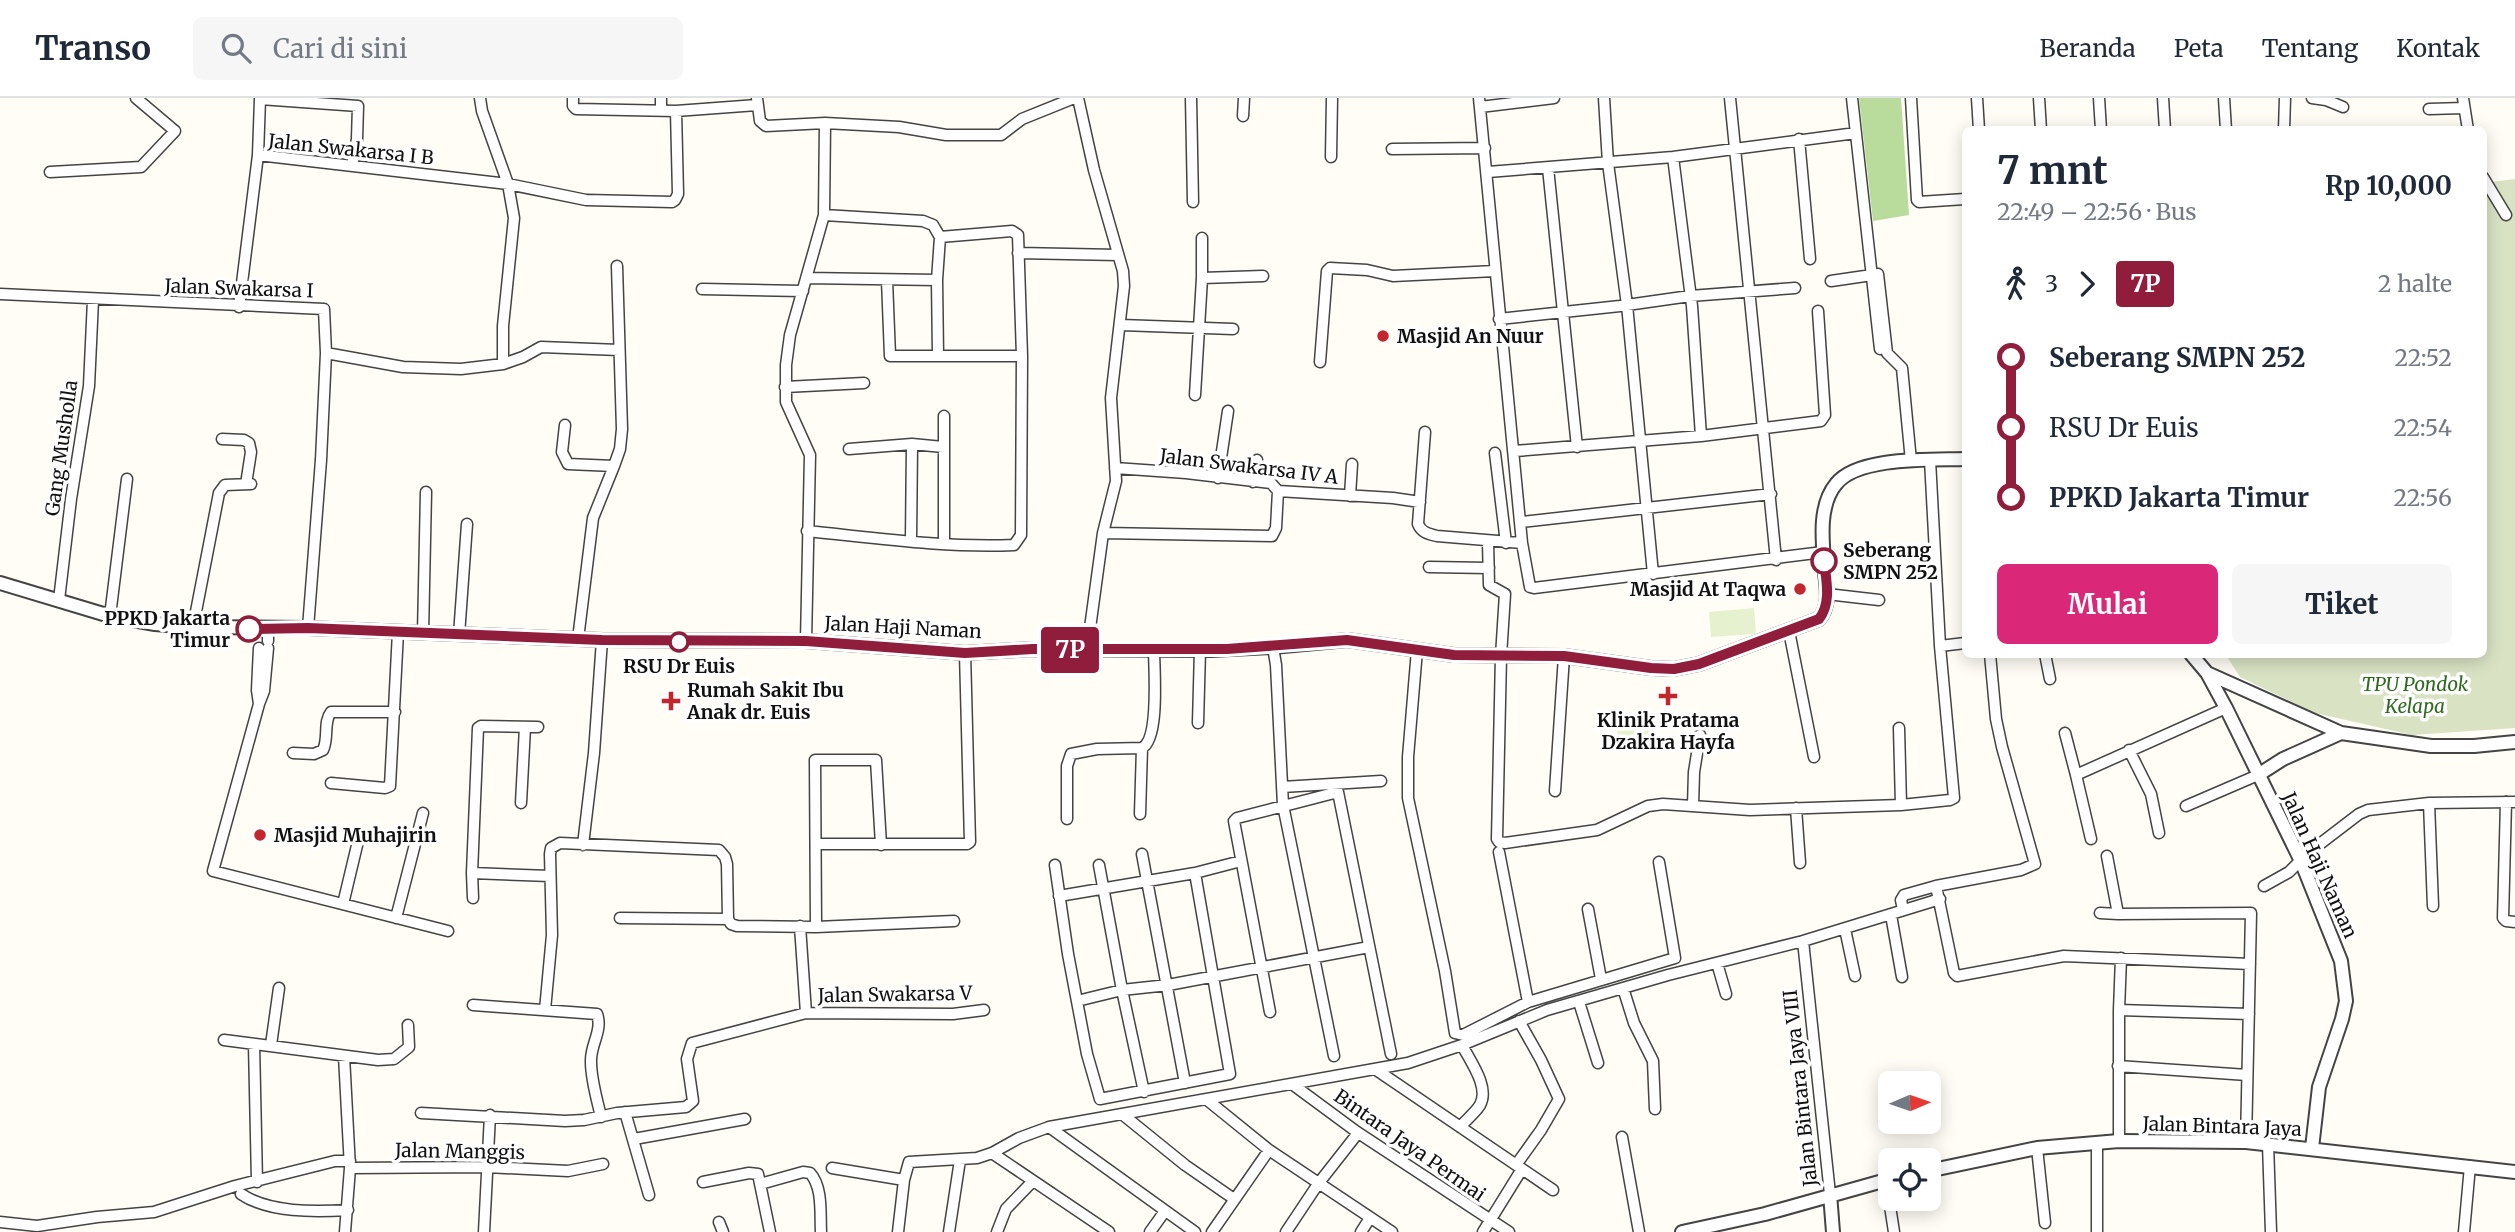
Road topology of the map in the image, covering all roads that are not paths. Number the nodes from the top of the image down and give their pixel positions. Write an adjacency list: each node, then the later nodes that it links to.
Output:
1 (136, 98): 50 (street)
2 (480, 98): 52 (street)
3 (573, 98): 28 (street)
4 (661, 98): 28 (street)
5 (1076, 98): 31 (street); 61 (street)
6 (1191, 98): 55 (street)
7 (1244, 98): 30 (street)
8 (1332, 98): 45 (street)
9 (1555, 98): 24 (street)
10 (1604, 98): 47 (street)
11 (1730, 98): 41 (street)
12 (1852, 98): 39 (street)
13 (1910, 98): 54 (street)
14 (1977, 98): 32 (street)
15 (2039, 98): 33 (street)
16 (2099, 98): 34 (street)
17 (2163, 98): 35 (street)
18 (2224, 98): 36 (street)
19 (2285, 98): 37 (street)
20 (2312, 98): 26 (street)
21 (260, 99): 22 (street); 44 (street)
22 (316, 101): 48 (street)
23 (757, 101): 29 (street); 31 (street)
24 (1480, 102): 42 (street)
25 (2463, 103): 27 (street); 38 (street)
26 (2343, 107)
27 (2429, 109)
28 (661, 111): 29 (street)
29 (676, 111): 52 (street, Jalan Swakarsa I B)
30 (1243, 116)
31 (825, 123): 56 (street)
32 (1979, 126)
33 (2041, 126)
34 (2101, 126)
35 (2165, 126)
36 (2227, 126)
37 (2284, 126)
38 (2467, 126)
39 (1856, 133): 40 (street); 65 (street)
40 (1799, 139): 41 (street); 62 (street)
41 (1736, 147): 46 (street); 75 (street)
42 (1485, 148): 43 (street); 51 (street)
43 (1392, 149)
44 (258, 155): 48 (street, Jalan Swakarsa I B); 80 (street, Jalan Swakarsa I B)
45 (1331, 157)
46 (1673, 157): 47 (street); 77 (street)
47 (1608, 163): 49 (street); 79 (street)
48 (352, 166): 52 (street, Jalan Swakarsa I B)
49 (1548, 168): 51 (street); 82 (street)
50 (50, 172)
51 (1488, 172): 64 (street)
52 (508, 184): 92 (street)
53 (2487, 184): 57 (street)
54 (1962, 199)
55 (1193, 201)
56 (824, 215): 58 (street); 67 (street)
57 (2506, 215)
58 (940, 237): 60 (street); 70 (street)
59 (1202, 238): 68 (street)
60 (1018, 253): 61 (street); 90 (street)
61 (1118, 255): 84 (street)
62 (1810, 258)
63 (617, 266): 87 (street)
64 (1495, 271): 83 (street); 91 (street)
65 (1875, 275): 71 (street); 113 (street)
66 (1263, 276): 68 (street)
67 (806, 278): 69 (street); 74 (street)
68 (1202, 278): 85 (street)
69 (887, 280): 70 (street); 89 (street)
70 (937, 280): 89 (street)
71 (1831, 281)
72 (1795, 288): 75 (street)
73 (702, 289): 74 (street)
74 (803, 291): 94 (street)
75 (1749, 293): 77 (street); 99 (street)
76 (0, 294): 78 (street, Jalan Swakarsa I)
77 (1690, 296): 79 (street); 101 (street)
78 (93, 300): 80 (street, Jalan Swakarsa I); 142 (street, Gang Musholla)
79 (1627, 305): 82 (street); 103 (street)
80 (239, 307): 88 (street, Jalan Swakarsa I)
81 (1818, 311): 99 (street)
82 (1562, 313): 83 (street); 106 (street)
83 (1499, 319): 108 (street)
84 (1121, 325): 85 (street); 116 (street)
85 (1200, 329): 86 (street); 95 (street)
86 (1233, 329)
87 (619, 350): 92 (street); 115 (street)
88 (326, 354): 92 (street); 146 (street, Jalan Swakarsa I)
89 (938, 356): 90 (street)
90 (1022, 356): 134 (street)
91 (1320, 362)
92 (502, 364)
93 (864, 383): 94 (street)
94 (785, 387): 128 (street)
95 (1195, 395)
96 (1228, 411): 117 (street)
97 (944, 416): 105 (street)
98 (565, 425): 115 (street)
99 (1762, 429): 101 (street); 122 (street)
100 (1425, 432): 124 (street)
101 (1701, 436): 103 (street)
102 (222, 439): 145 (street)
103 (1640, 440): 106 (street); 125 (street)
104 (912, 444): 105 (street); 107 (street); 130 (street)
105 (943, 447): 134 (street)
106 (1577, 447): 108 (street)
107 (849, 449)
108 (1514, 451): 126 (street)
109 (1494, 453): 132 (street)
110 (1962, 459): 112 (street)
111 (1257, 460): 119 (street)
112 (1930, 460): 113 (street); 156 (street)
113 (1911, 461): 135 (street)
114 (1352, 464): 123 (street)
115 (614, 466): 151 (street)
116 (1115, 468): 117 (street, Jalan Swakarsa IV A); 129 (street)
117 (1218, 478): 119 (street, Jalan Swakarsa IV A)
118 (127, 479): 144 (street)
119 (1253, 482): 120 (street, Jalan Swakarsa IV A)
120 (1278, 491): 123 (street, Jalan Swakarsa IV A); 129 (street)
121 (426, 492): 149 (street)
122 (1771, 494): 125 (street); 136 (street)
123 (1350, 496): 124 (street, Jalan Swakarsa IV A)
124 (1420, 502): 131 (street)
125 (1647, 508): 126 (street); 139 (street)
126 (1522, 522): 133 (street)
127 (467, 523): 150 (street)
128 (807, 531): 130 (street); 154 (street)
129 (1103, 533): 159 (street)
130 (911, 540): 134 (street)
131 (1488, 541): 132 (street); 138 (street)
132 (1506, 543): 133 (street)
133 (1522, 543): 139 (street)
134 (944, 544)
135 (1823, 552): 136 (street); 141 (street)
136 (1776, 560): 139 (street)
137 (1429, 567): 138 (street)
138 (1489, 568): 163 (street)
139 (1653, 574)
140 (0, 583): 142 (street, Jalan Haji Naman)
141 (1827, 594): 143 (street); 147 (street, Jalan Haji Naman)
142 (59, 600): 144 (street, Jalan Haji Naman)
143 (1879, 600)
144 (110, 615): 145 (street, Jalan Haji Naman)
145 (193, 627): 152 (street, Jalan Haji Naman)
146 (308, 628): 148 (street, Jalan Haji Naman); 152 (street, Jalan Haji Naman)
147 (1788, 631): 164 (street, Jalan Haji Naman); 183 (street)
148 (398, 632): 149 (street, Jalan Haji Naman); 171 (street)
149 (423, 634): 150 (street, Jalan Haji Naman)
150 (459, 635): 151 (street, Jalan Haji Naman)
151 (578, 639): 153 (street, Jalan Haji Naman)
152 (264, 640): 226 (street)
153 (602, 640): 154 (street, Jalan Haji Naman); 205 (street)
154 (806, 641): 162 (street, Jalan Haji Naman)
155 (1962, 643): 156 (street)
156 (1940, 646): 194 (street)
157 (1273, 648): 160 (street, Jalan Haji Naman); 161 (street, Jalan Haji Naman); 188 (street)
158 (1154, 649): 159 (street, Jalan Haji Naman); 160 (street, Jalan Haji Naman); 180 (street)
159 (1087, 650): 162 (street, Jalan Haji Naman)
160 (1200, 650): 172 (street)
161 (1417, 650): 163 (street, Jalan Haji Naman); 259 (street)
162 (965, 653): 206 (street)
163 (1501, 656): 164 (street, Jalan Haji Naman); 195 (street)
164 (1564, 656): 189 (street)
165 (1990, 658): 220 (street)
166 (2046, 658): 169 (street)
167 (2194, 658): 168 (street, Jalan Haji Naman)
168 (2207, 673): 170 (street, Jalan Haji Naman); 177 (street)
169 (2050, 679)
170 (2226, 708): 181 (street); 185 (street, Jalan Haji Naman)
171 (395, 712): 182 (street); 187 (street)
172 (1198, 723)
173 (525, 727): 174 (street); 191 (street); 216 (street)
174 (538, 727)
175 (1899, 728): 194 (street)
176 (2065, 733): 184 (street)
177 (2341, 733): 179 (street); 185 (street)
178 (1700, 735): 195 (street)
179 (2515, 742)
180 (1142, 748): 199 (street); 200 (street)
181 (2130, 750): 184 (street); 201 (street)
182 (293, 753)
183 (1814, 757)
184 (2076, 775): 203 (street)
185 (2258, 775): 196 (street); 211 (street, Jalan Haji Naman)
186 (1381, 781): 188 (street)
187 (331, 783)
188 (1282, 787): 193 (street)
189 (1555, 791)
190 (2510, 802): 192 (street); 237 (street)
191 (521, 803)
192 (2429, 803): 211 (street); 227 (street)
193 (1283, 805): 210 (street); 243 (street); 244 (street)
194 (1901, 805): 197 (street)
195 (1693, 806): 197 (street)
196 (2186, 806)
197 (1796, 808): 213 (street)
198 (423, 813): 233 (street)
199 (1140, 814)
200 (1067, 819)
201 (2159, 833)
202 (359, 837): 226 (street)
203 (2091, 839)
204 (817, 844): 206 (street); 206 (street); 239 (street)
205 (583, 845): 218 (street); 235 (street)
206 (881, 845)
207 (1499, 852): 259 (street)
208 (1142, 854): 219 (street)
209 (2107, 856): 231 (street)
210 (1241, 861): 217 (street); 248 (street)
211 (2301, 861): 221 (street); 302 (street, Jalan Haji Naman)
212 (1659, 862): 252 (street)
213 (1800, 863)
214 (1055, 865): 223 (street)
215 (1099, 865): 222 (street)
216 (472, 873): 218 (street); 224 (street)
217 (1195, 873): 219 (street); 249 (street)
218 (550, 876): 262 (street)
219 (1148, 880): 222 (street); 253 (street)
220 (1936, 886): 225 (street); 229 (street)
221 (2264, 886)
222 (1102, 889): 223 (street); 256 (street)
223 (1059, 896): 258 (street)
224 (473, 898)
225 (1940, 898): 229 (street); 245 (street)
226 (343, 904): 233 (street)
227 (2433, 906)
228 (1588, 909): 252 (street)
229 (1903, 911): 232 (street)
230 (2100, 913): 231 (street)
231 (2118, 914): 247 (street)
232 (1891, 915): 240 (street); 251 (street)
233 (396, 918): 241 (street)
234 (620, 918): 235 (street)
235 (728, 919): 238 (street)
236 (954, 921): 239 (street)
237 (2515, 922)
238 (800, 926): 239 (street); 266 (street)
239 (816, 926)
240 (1845, 929): 242 (street); 250 (street)
241 (448, 931)
242 (1803, 941): 246 (street); 323 (street, Jalan Bintara Jaya VIII)
243 (1369, 947): 244 (street); 274 (street)
244 (1315, 956): 248 (street); 276 (street)
245 (2121, 958): 247 (street); 264 (street)
246 (1717, 962): 255 (street); 257 (street)
247 (2250, 964): 267 (street)
248 (1262, 967): 249 (street); 265 (street)
249 (1212, 976): 253 (street); 281 (street)
250 (1855, 976)
251 (1902, 977)
252 (1601, 979): 259 (street)
253 (1168, 985): 256 (street); 281 (street)
254 (279, 988): 272 (street)
255 (1623, 988): 260 (street); 285 (street)
256 (1122, 990): 258 (street); 283 (street)
257 (1726, 994)
258 (1077, 1001): 283 (street)
259 (1528, 1002)
260 (1579, 1002): 268 (street); 277 (street)
261 (473, 1005): 262 (street)
262 (545, 1010): 290 (street)
263 (984, 1010): 266 (street, Jalan Swakarsa V)
264 (2119, 1010): 267 (street); 278 (street)
265 (1270, 1012)
266 (806, 1013): 286 (street, Jalan Swakarsa V)
267 (2249, 1014): 280 (street)
268 (1519, 1021): 273 (street); 310 (street)
269 (408, 1025): 275 (street)
270 (224, 1040): 271 (street)
271 (254, 1044): 272 (street); 316 (street)
272 (271, 1045): 275 (street)
273 (1462, 1045): 279 (street); 292 (street)
274 (1391, 1054)
275 (344, 1056): 306 (street)
276 (1334, 1056)
277 (1598, 1063)
278 (2118, 1066): 280 (street); 298 (street)
279 (1375, 1069): 282 (street); 292 (street)
280 (2247, 1075): 299 (street)
281 (1185, 1083): 283 (street)
282 (1292, 1084): 284 (street); 294 (street, Bintara Jaya Permai)
283 (1144, 1092)
284 (1206, 1100): 288 (street); 303 (street)
285 (1655, 1109)
286 (625, 1112): 290 (street); 296 (street)
287 (421, 1113): 289 (street)
288 (1122, 1114): 293 (street); 325 (street)
289 (490, 1115): 290 (street); 309 (street)
290 (601, 1117)
291 (745, 1119): 296 (street)
292 (1460, 1127): 310 (street)
293 (1049, 1128): 304 (street); 327 (street)
294 (1358, 1133): 320 (street); 332 (street, Bintara Jaya Permai)
295 (1622, 1137): 352 (street)
296 (634, 1139): 324 (street)
297 (2096, 1142): 298 (street, Jalan Bintara Jaya); 301 (street, Jalan Bintara Jaya); 356 (street)
298 (2119, 1142): 299 (street, Jalan Bintara Jaya)
299 (2246, 1142): 300 (street, Jalan Bintara Jaya)
300 (2267, 1144): 302 (street, Jalan Bintara Jaya); 357 (street)
301 (2037, 1148): 312 (street, Jalan Bintara Jaya); 333 (street)
302 (2312, 1149): 308 (street, Jalan Bintara Jaya)
303 (1269, 1150): 320 (street); 325 (street)
304 (992, 1153): 305 (street); 315 (street)
305 (960, 1160): 314 (street); 341 (street)
306 (350, 1164): 309 (street, Jalan Manggis); 316 (street, Jalan Manggis); 326 (street)
307 (603, 1164): 309 (street, Jalan Manggis)
308 (2470, 1166): 313 (street, Jalan Bintara Jaya); 358 (street)
309 (487, 1167): 336 (street)
310 (1519, 1167): 321 (street); 332 (street)
311 (832, 1168): 314 (street)
312 (1941, 1168)
313 (2515, 1172)
314 (904, 1180): 340 (street)
315 (1033, 1181): 342 (street); 343 (street)
316 (257, 1182): 330 (street, Jalan Manggis)
317 (703, 1182): 319 (street)
318 (1878, 1182): 323 (street)
319 (760, 1184): 338 (street); 339 (street)
320 (1318, 1184): 329 (street); 347 (street)
321 (1553, 1190)
322 (241, 1194): 326 (street)
323 (1830, 1194): 334 (street); 354 (street, Jalan Bintara Jaya VIII)
324 (649, 1195)
325 (1234, 1199): 346 (street)
326 (348, 1210): 335 (street)
327 (1165, 1211): 344 (street); 345 (street)
328 (1892, 1211): 355 (street)
329 (1370, 1217): 348 (street); 349 (street)
330 (0, 1222)
331 (719, 1222): 337 (street)
332 (1490, 1222): 350 (street); 351 (street, Bintara Jaya Permai)
333 (2045, 1223)
334 (1702, 1230): 353 (street)
335 (345, 1232)
336 (484, 1232)
337 (723, 1232)
338 (770, 1232)
339 (821, 1232)
340 (898, 1232)
341 (949, 1232)
342 (998, 1232)
343 (1109, 1232)
344 (1150, 1232)
345 (1195, 1232)
346 (1212, 1232)
347 (1286, 1232)
348 (1361, 1232)
349 (1392, 1232)
350 (1483, 1232)
351 (1509, 1232)
352 (1639, 1232)
353 (1682, 1232)
354 (1833, 1232)
355 (1894, 1232)
356 (2096, 1232)
357 (2271, 1232)
358 (2464, 1232)

